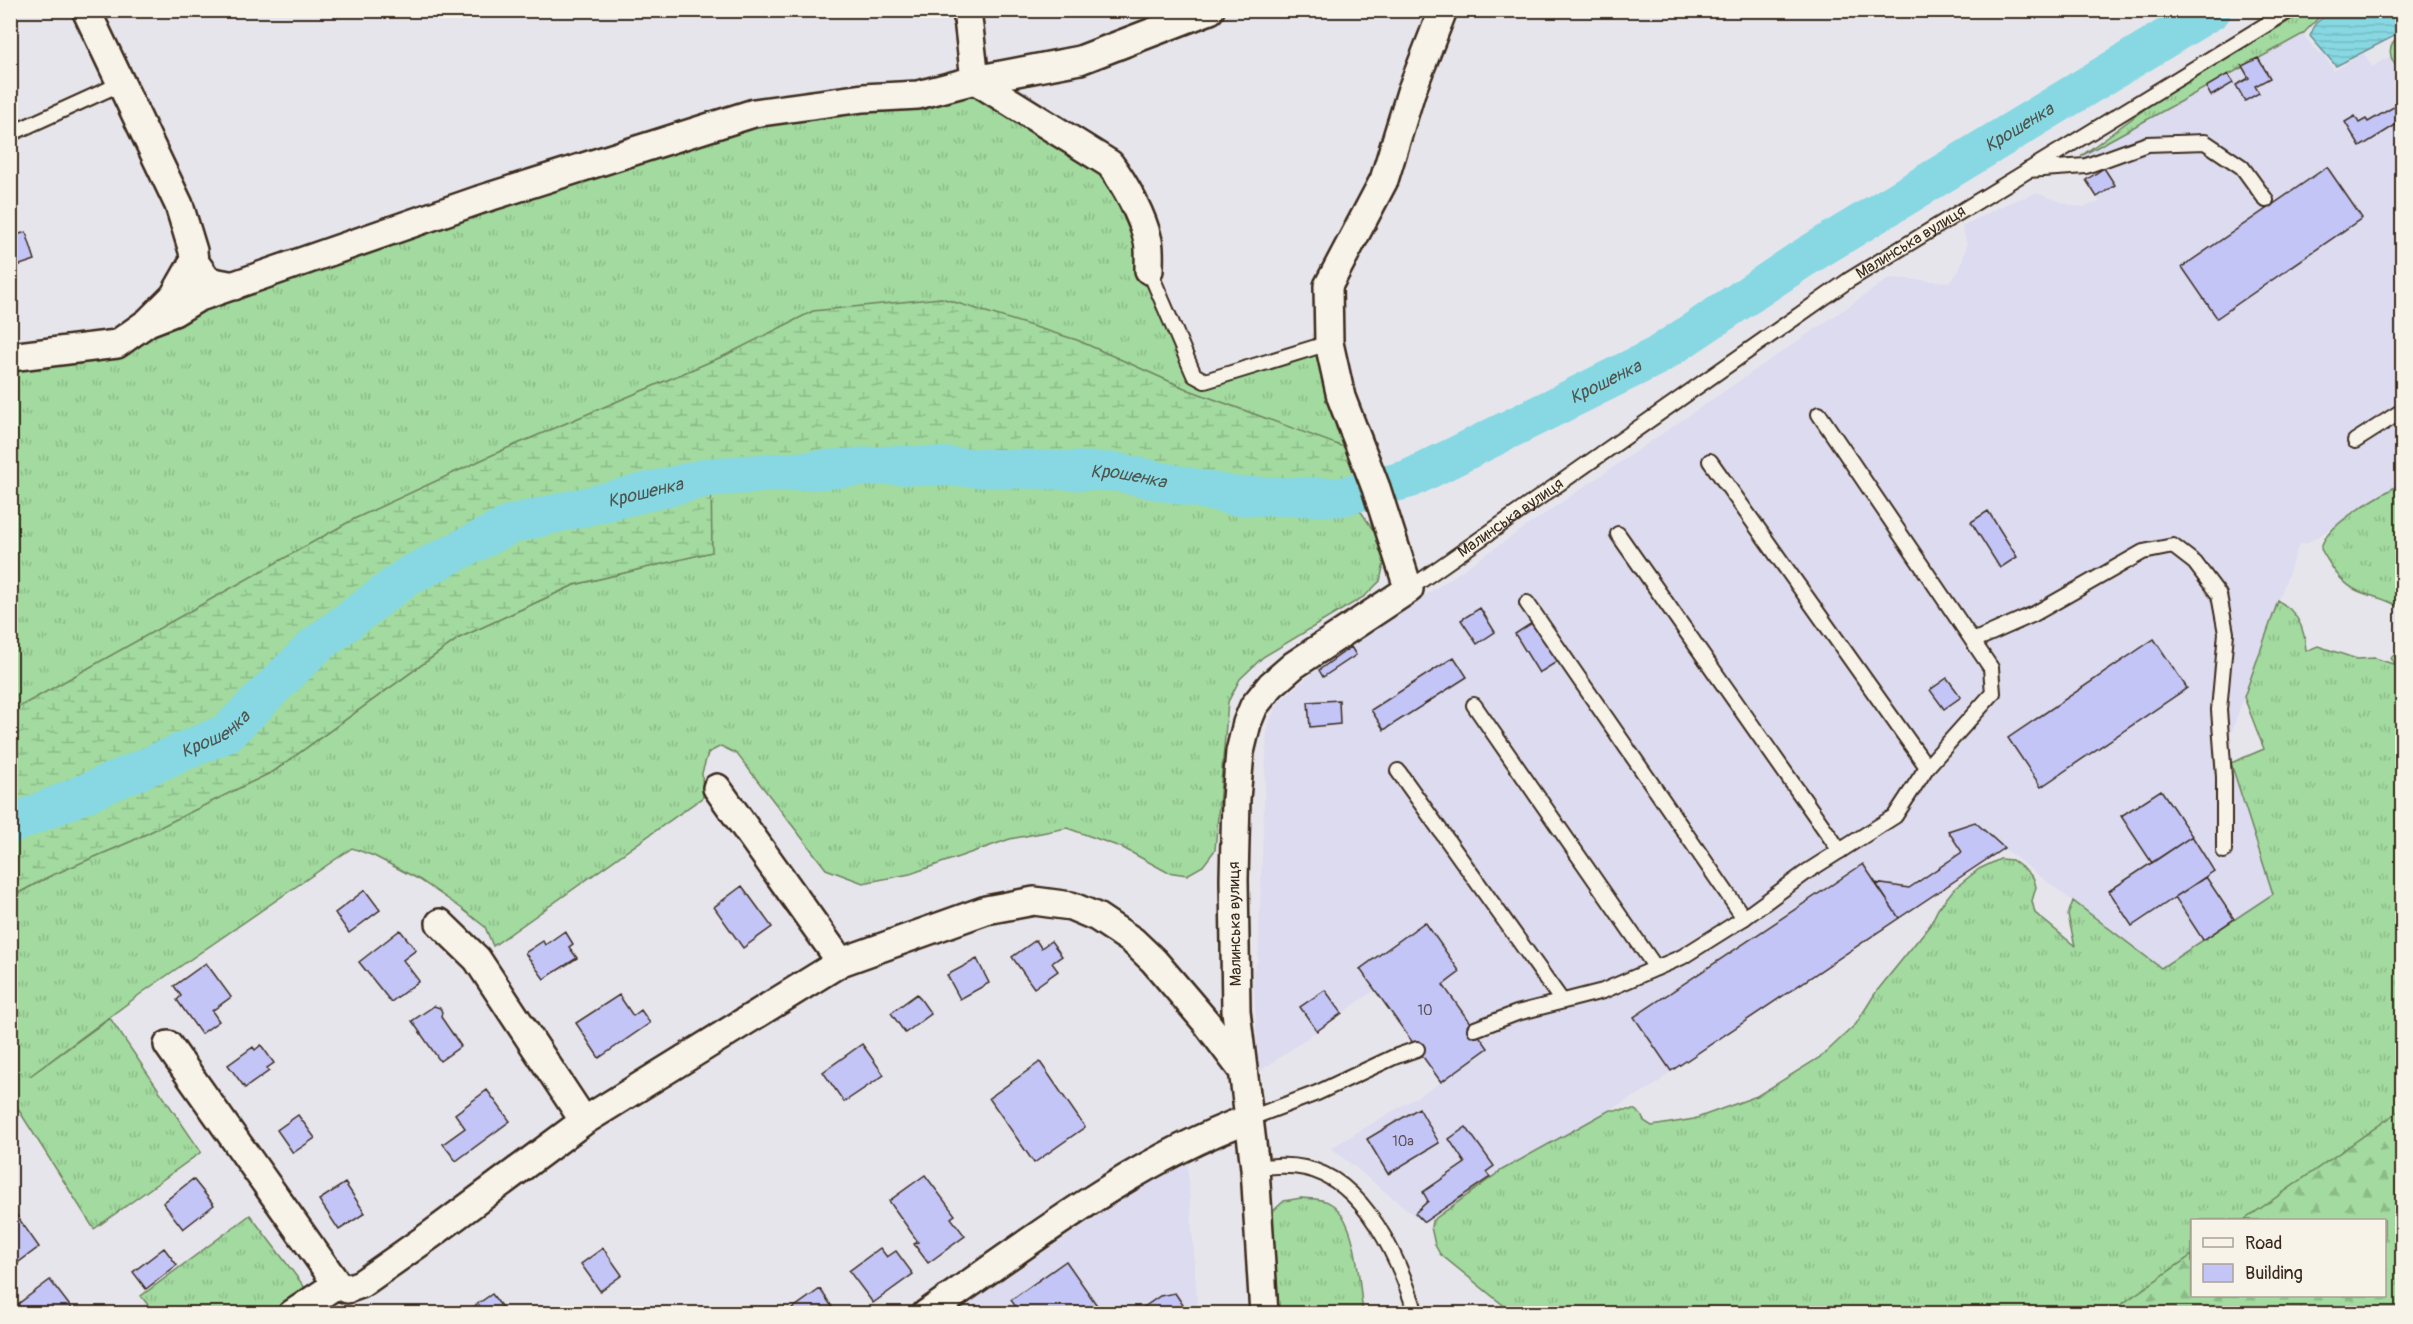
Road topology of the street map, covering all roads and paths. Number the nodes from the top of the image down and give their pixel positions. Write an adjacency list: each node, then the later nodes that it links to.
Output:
1 (86, 10): 7 (street)
2 (967, 10): 6 (street)
3 (1210, 10): 6 (street)
4 (1443, 10): 15 (street)
5 (2290, 10): 9 (lane, Малинська вулиця)
6 (975, 80): 12 (street); 13 (street)
7 (120, 84): 8 (lane); 11 (street)
8 (10, 134)
9 (2026, 170): 10 (lane); 22 (lane, Малинська вулиця)
10 (2266, 200)
11 (194, 261): 13 (street); 14 (street)
12 (1149, 270): 15 (lane)
13 (234, 286): 14 (street)
14 (148, 322): 16 (street)
15 (1329, 343): 22 (street)
16 (10, 357)
17 (2403, 411): 19 (lane)
18 (1818, 414): 24 (lane)
19 (2355, 441)
20 (1710, 461): 26 (lane)
21 (1618, 534): 29 (lane)
22 (1407, 583): 39 (street, Малинська вулиця)
23 (1527, 603): 31 (lane)
24 (1972, 641): 26 (lane); 30 (lane)
25 (1474, 705): 34 (lane)
26 (1927, 768): 29 (lane)
27 (1398, 771): 35 (lane)
28 (717, 788): 33 (street)
29 (1840, 851): 31 (lane)
30 (2224, 851)
31 (1744, 918): 34 (lane)
32 (440, 923): 41 (street)
33 (841, 962): 39 (street); 41 (street)
34 (1656, 968): 35 (lane)
35 (1562, 1002): 36 (lane)
36 (1475, 1029)
37 (168, 1045): 43 (street)
38 (1417, 1049): 40 (lane)
39 (1243, 1071): 40 (street, Малинська вулиця)
40 (1248, 1119): 42 (street, Малинська вулиця); 45 (street)
41 (584, 1121): 43 (street)
42 (1255, 1168): 46 (street, Малинська вулиця); 47 (lane)
43 (337, 1284): 44 (street)
44 (292, 1314)
45 (926, 1314)
46 (1264, 1314)
47 (1416, 1314)

